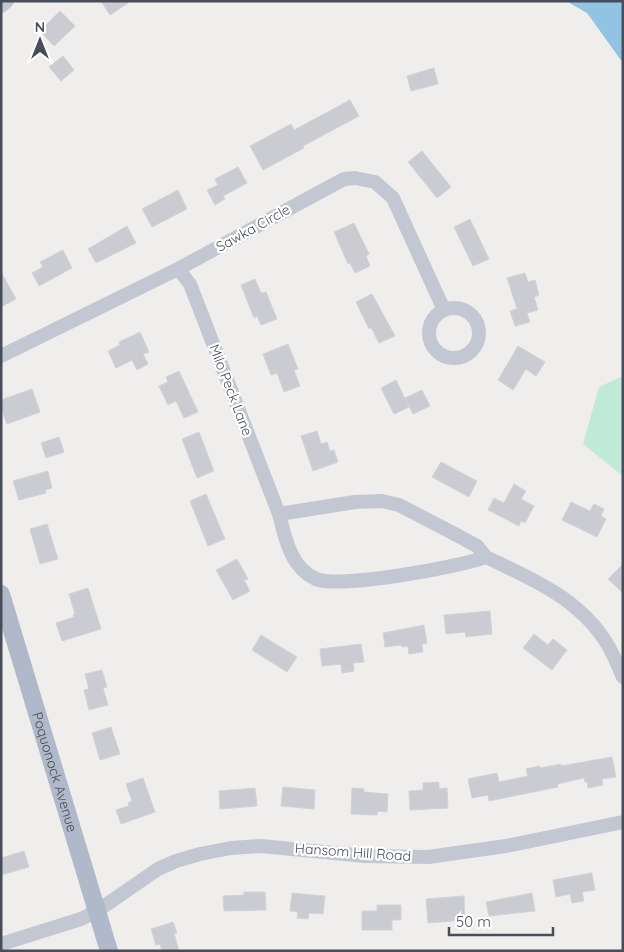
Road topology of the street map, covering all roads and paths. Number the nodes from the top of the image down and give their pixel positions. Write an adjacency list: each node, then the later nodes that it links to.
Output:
1 (7, 1): 2 (street)
2 (1, 6)
3 (178, 269): 4 (street, Sawka Circle); 5 (street, Sawka Circle); 6 (street, Milo Peck Lane)
4 (444, 310)
5 (1, 356)
6 (279, 514): 7 (street); 7 (street, Milo Peck Lane)
7 (486, 558): 9 (street)
8 (1, 594): 11 (main road, Poquonock Avenue)
9 (623, 677)
10 (623, 822): 11 (street, Hansom Hill Road)
11 (97, 911): 12 (street, Hansom Hill Road); 13 (main road, Poquonock Avenue)
12 (1, 944)
13 (109, 951)

